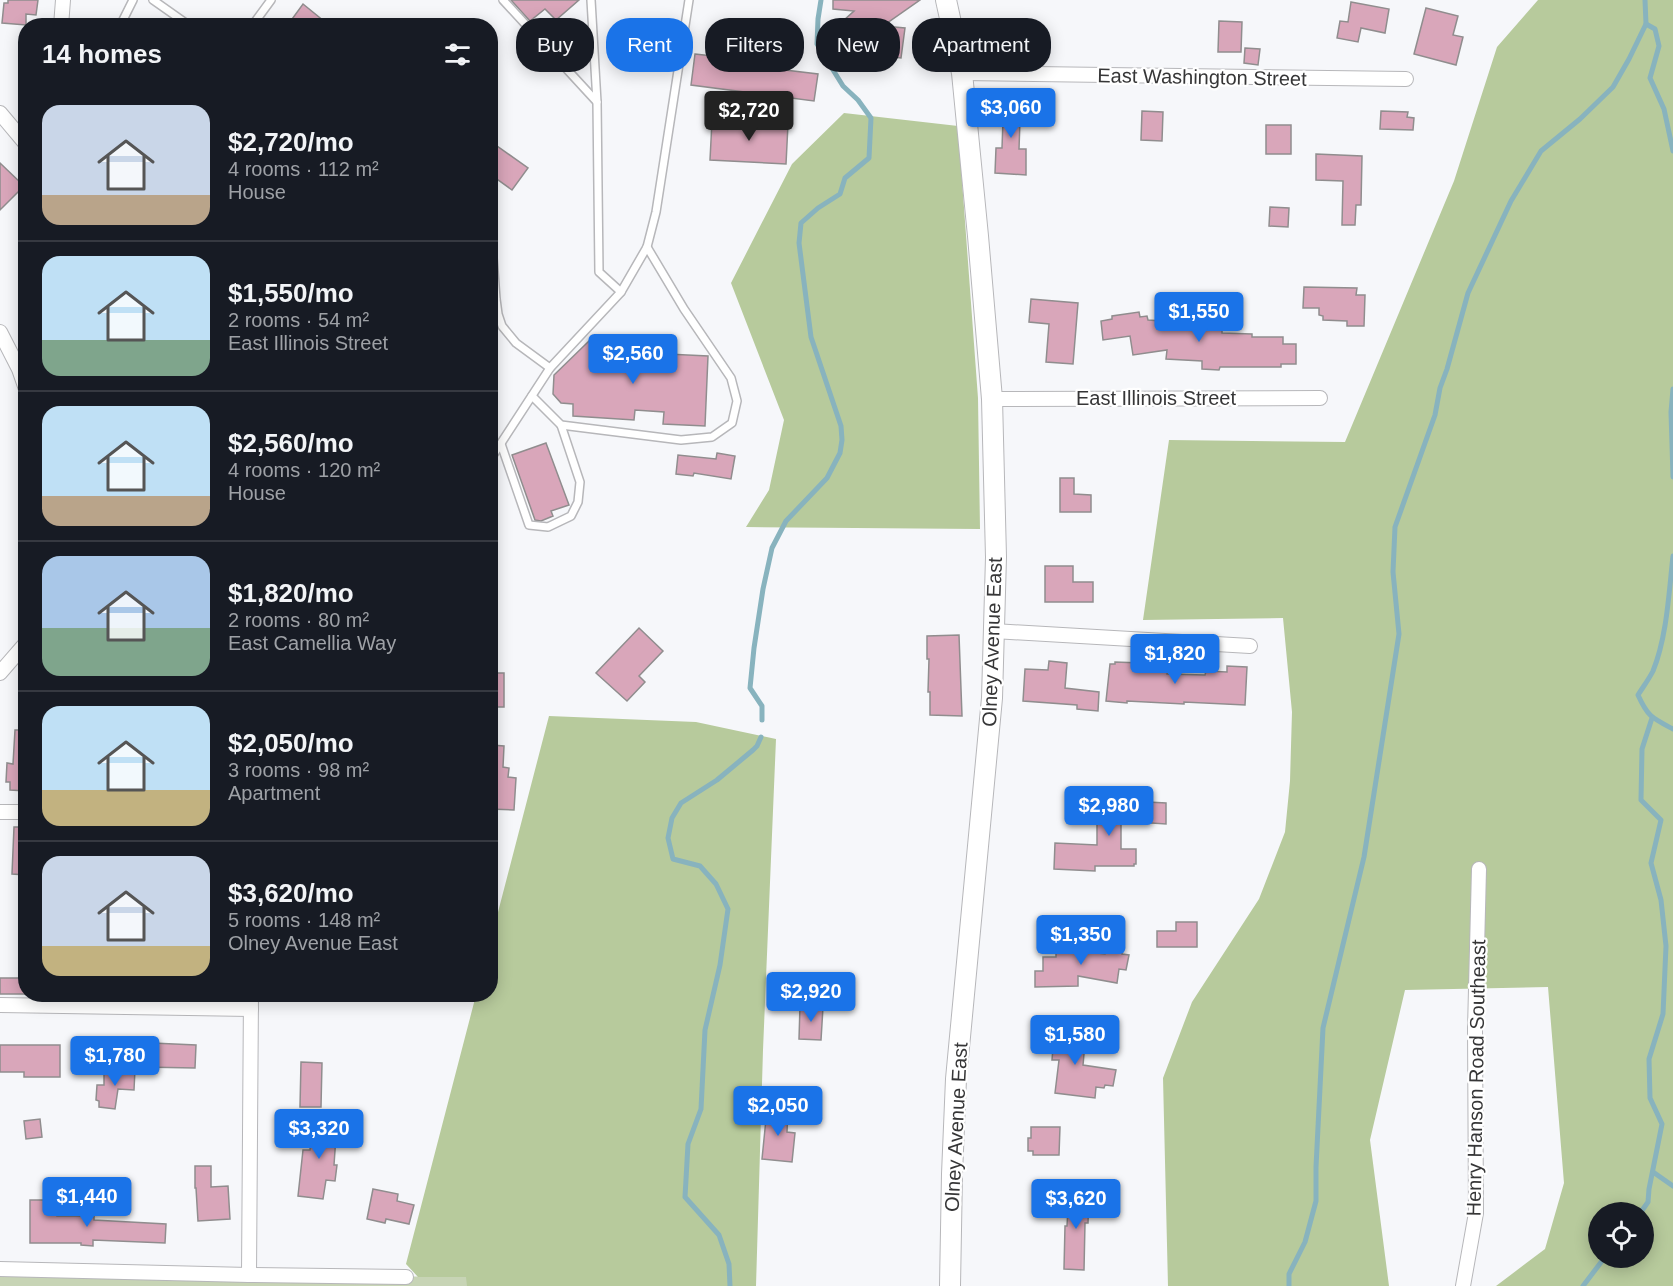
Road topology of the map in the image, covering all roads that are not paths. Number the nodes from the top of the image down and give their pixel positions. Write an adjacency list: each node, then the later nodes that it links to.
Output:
1 (63, 0): 9 (street)
2 (134, 0): 10 (lane)
3 (153, 0): 11 (lane)
4 (271, 0): 12 (lane)
5 (503, 0): 15 (lane)
6 (591, 0): 15 (lane)
7 (689, 0): 18 (lane)
8 (946, 0): 13 (main road, Olney Avenue East)
9 (62, 18)
10 (124, 18)
11 (179, 18)
12 (258, 18)
13 (962, 73): 14 (street, East Washington Street); 26 (main road, Olney Avenue East)
14 (1406, 80)
15 (597, 102): 19 (lane)
16 (0, 113): 17 (street)
17 (18, 134)
18 (647, 247): 19 (lane); 27 (lane)
19 (621, 292): 23 (lane)
20 (498, 314): 23 (lane)
21 (0, 332): 22 (street)
22 (18, 365)
23 (550, 368): 24 (lane)
24 (532, 396): 27 (lane); 28 (lane)
25 (1320, 398): 26 (street, East Illinois Street)
26 (992, 399): 30 (main road, Olney Avenue East)
27 (561, 425): 28 (lane)
28 (501, 444): 29 (lane)
29 (498, 448)
30 (994, 632): 31 (street); 42 (main road, Olney Avenue East)
31 (1250, 646)
32 (18, 652): 33 (street)
33 (0, 673)
34 (0, 812): 35 (street)
35 (18, 812)
36 (1479, 869): 43 (street, Henry Hanson Road Southeast)
37 (251, 1002): 38 (street); 40 (street)
38 (0, 1005)
39 (0, 1269): 40 (street)
40 (249, 1275): 41 (street)
41 (406, 1276)
42 (950, 1286)
43 (1463, 1286)

